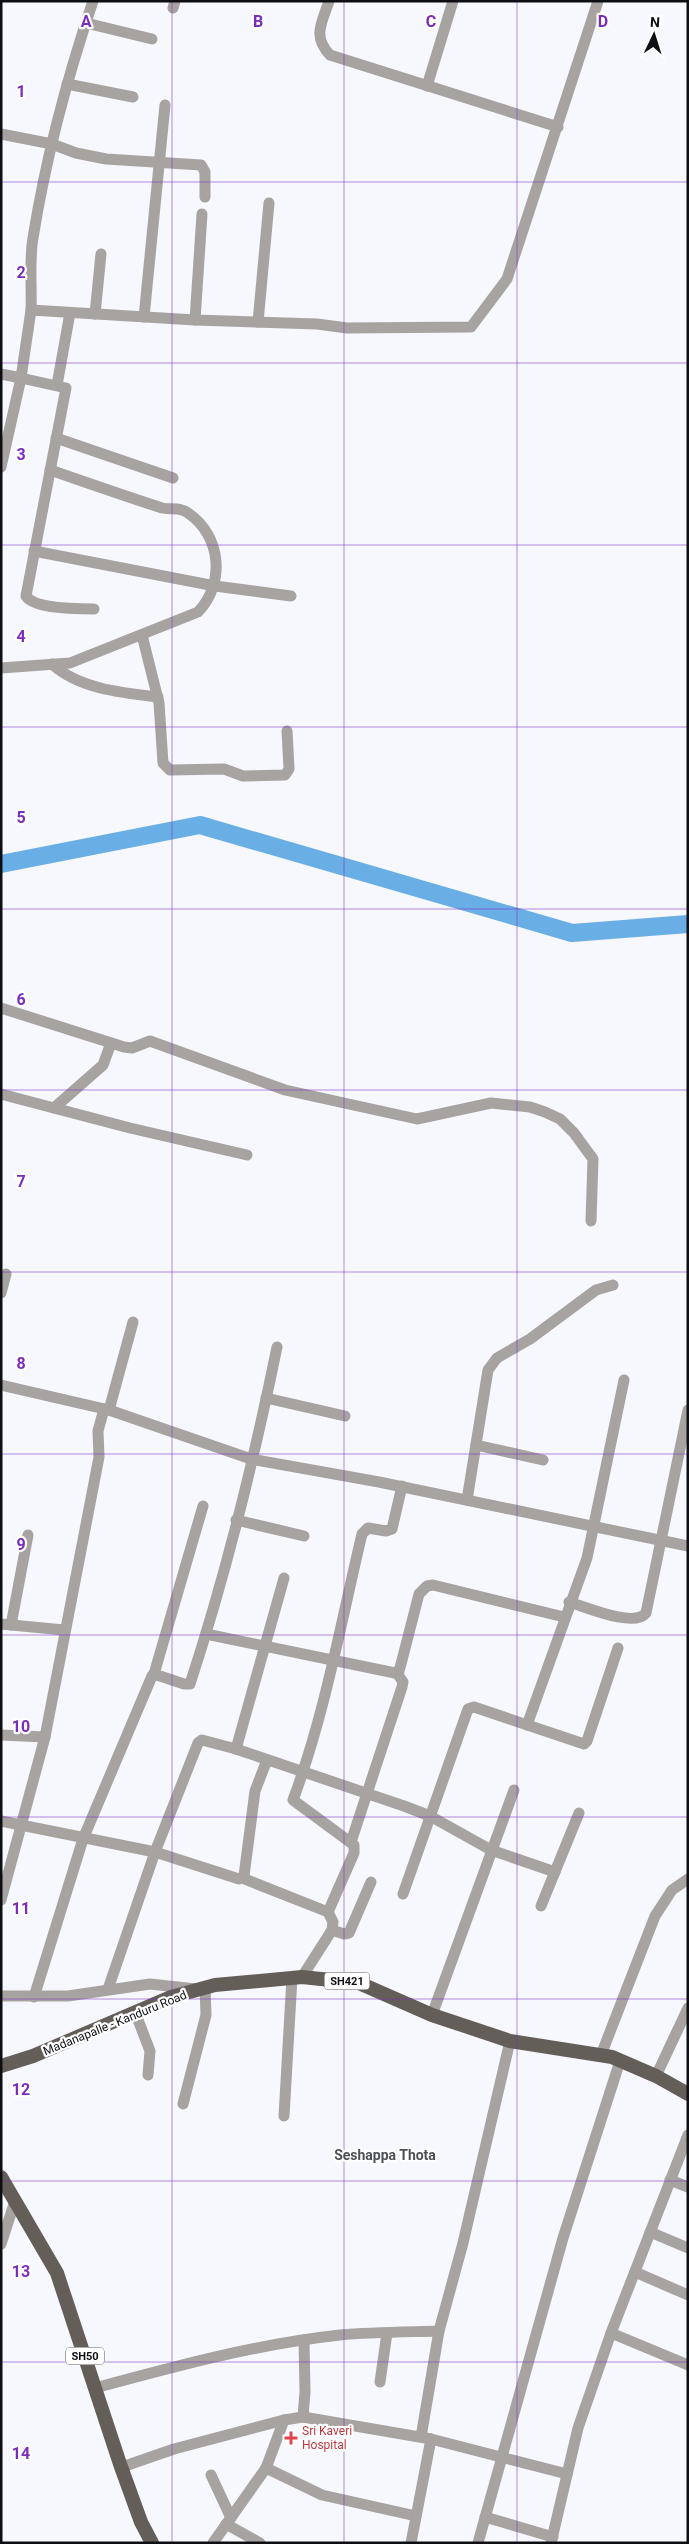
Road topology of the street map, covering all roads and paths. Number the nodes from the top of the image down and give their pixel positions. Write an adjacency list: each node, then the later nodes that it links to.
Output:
1 (93, 1): 5 (street)
2 (329, 1): 8 (street)
3 (453, 1): 8 (street)
4 (598, 1): 11 (street)
5 (86, 23): 6 (street); 7 (street)
6 (152, 39)
7 (67, 84): 9 (street); 13 (street)
8 (426, 86): 11 (street)
9 (133, 97)
10 (165, 105): 14 (street)
11 (558, 127): 24 (street)
12 (1, 134): 13 (street)
13 (52, 144): 14 (street); 19 (street)
14 (159, 162): 15 (street); 22 (street)
15 (205, 197)
16 (269, 203): 24 (street)
17 (202, 214): 23 (street)
18 (101, 254): 21 (street)
19 (31, 310): 20 (street); 26 (street)
20 (70, 313): 21 (street); 27 (street)
21 (95, 314): 22 (street)
22 (144, 317): 23 (street)
23 (196, 320): 24 (street)
24 (258, 322)
25 (1, 374): 26 (street)
26 (21, 378): 27 (street); 29 (street)
27 (57, 385): 28 (street)
28 (56, 438): 30 (street); 31 (street)
29 (1, 467)
30 (50, 470): 32 (street); 33 (street)
31 (173, 478)
32 (34, 551): 33 (street); 35 (street)
33 (215, 586): 34 (street); 36 (street)
34 (291, 596)
35 (94, 609)
36 (142, 635): 37 (street); 39 (street)
37 (52, 664): 38 (street); 39 (street)
38 (1, 668)
39 (158, 698): 40 (street)
40 (287, 731)
41 (1, 1008): 42 (street)
42 (111, 1043): 44 (street); 46 (street)
43 (1, 1094): 44 (street)
44 (54, 1108): 45 (street)
45 (247, 1155)
46 (591, 1221)
47 (6, 1274): 49 (street)
48 (613, 1284): 58 (street)
49 (1, 1293)
50 (132, 1322): 55 (street)
51 (277, 1347): 54 (street)
52 (624, 1380): 65 (street)
53 (1, 1385): 55 (street)
54 (266, 1398): 57 (street); 59 (street)
55 (106, 1410): 59 (street); 74 (street)
56 (688, 1410): 68 (street)
57 (345, 1416)
58 (476, 1446): 60 (street); 62 (street)
59 (251, 1459): 61 (street); 64 (street)
60 (543, 1460)
61 (402, 1486): 62 (street); 78 (street)
62 (467, 1500): 65 (street)
63 (203, 1506): 80 (street)
64 (236, 1520): 67 (street); 75 (street)
65 (594, 1527): 68 (street); 71 (street)
66 (28, 1535): 73 (street)
67 (304, 1536)
68 (661, 1540): 69 (street); 71 (street)
69 (688, 1546)
70 (284, 1578): 76 (street)
71 (570, 1602): 72 (street)
72 (564, 1617): 79 (street); 81 (street)
73 (6, 1624): 74 (street)
74 (64, 1630): 83 (street)
75 (206, 1634): 76 (street); 80 (street)
76 (266, 1648): 78 (street); 84 (street)
77 (618, 1648): 81 (street)
78 (332, 1660): 79 (street); 86 (street)
79 (397, 1673): 88 (street)
80 (154, 1674): 93 (street)
81 (527, 1725): 90 (street)
82 (1, 1735): 83 (street)
83 (45, 1737): 92 (street)
84 (236, 1750): 85 (street); 96 (street)
85 (267, 1760): 86 (street); 98 (street)
86 (303, 1773): 88 (street); 94 (street)
87 (514, 1790): 95 (street)
88 (366, 1793): 90 (street); 94 (street)
89 (579, 1813): 97 (street)
90 (430, 1816): 95 (street); 101 (street)
91 (1, 1821): 92 (street)
92 (22, 1826): 93 (street); 102 (street)
93 (83, 1839): 96 (street); 110 (street)
94 (351, 1842): 104 (street)
95 (491, 1850): 97 (street); 113 (street)
96 (154, 1852): 98 (street); 107 (street)
97 (555, 1872): 103 (street)
98 (242, 1878): 104 (street)
99 (688, 1879): 115 (street)
100 (371, 1882): 105 (street)
101 (403, 1894)
102 (1, 1900)
103 (541, 1906)
104 (328, 1912): 105 (street)
105 (332, 1930): 106 (street)
106 (297, 1978): 108 (main road, Madanapalle - Kanduru Road / SH421); 113 (main road, Madanapalle - Kanduru Road / SH421); 122 (street)
107 (108, 1989): 108 (street); 110 (street)
108 (202, 1989): 112 (main road, Madanapalle - Kanduru Road / SH421); 121 (street)
109 (1, 1996): 110 (street)
110 (34, 1997)
111 (688, 2008): 119 (street)
112 (135, 2012): 117 (main road, Madanapalle - Kanduru Road / SH421); 118 (street)
113 (432, 2015): 114 (main road, Madanapalle - Kanduru Road / SH421)
114 (510, 2041): 115 (main road, Madanapalle - Kanduru Road / SH421); 133 (street)
115 (601, 2055): 116 (main road, Madanapalle - Kanduru Road / SH421)
116 (620, 2061): 119 (main road, Madanapalle - Kanduru Road / SH421); 143 (street)
117 (1, 2066)
118 (148, 2075)
119 (656, 2076): 120 (main road, Madanapalle - Kanduru Road / SH421)
120 (688, 2094)
121 (183, 2104)
122 (284, 2116)
123 (688, 2135): 125 (street)
124 (1, 2177): 127 (main road, SH50)
125 (670, 2180): 126 (street); 128 (street)
126 (688, 2188)
127 (15, 2201): 129 (street); 139 (main road, SH50)
128 (650, 2232): 130 (street); 131 (street)
129 (1, 2244)
130 (688, 2248)
131 (636, 2272): 132 (street); 135 (street)
132 (688, 2295)
133 (439, 2330): 134 (street); 142 (street)
134 (387, 2333): 136 (street); 138 (street)
135 (612, 2333): 137 (street); 146 (street)
136 (304, 2340): 139 (street); 140 (street)
137 (688, 2366)
138 (380, 2382)
139 (95, 2388): 144 (main road, SH50)
140 (303, 2417): 141 (street); 142 (street)
141 (284, 2420): 144 (street); 145 (street)
142 (426, 2438): 143 (street); 148 (street)
143 (502, 2457): 146 (street); 149 (street)
144 (122, 2468): 152 (main road, SH50)
145 (266, 2468): 148 (street); 150 (street)
146 (567, 2474): 151 (street)
147 (211, 2475): 150 (street)
148 (416, 2516): 155 (street)
149 (485, 2517): 151 (street); 156 (street)
150 (228, 2521): 153 (street); 154 (street)
151 (552, 2540)
152 (152, 2543)
153 (213, 2543)
154 (260, 2543)
155 (411, 2543)
156 (478, 2543)

